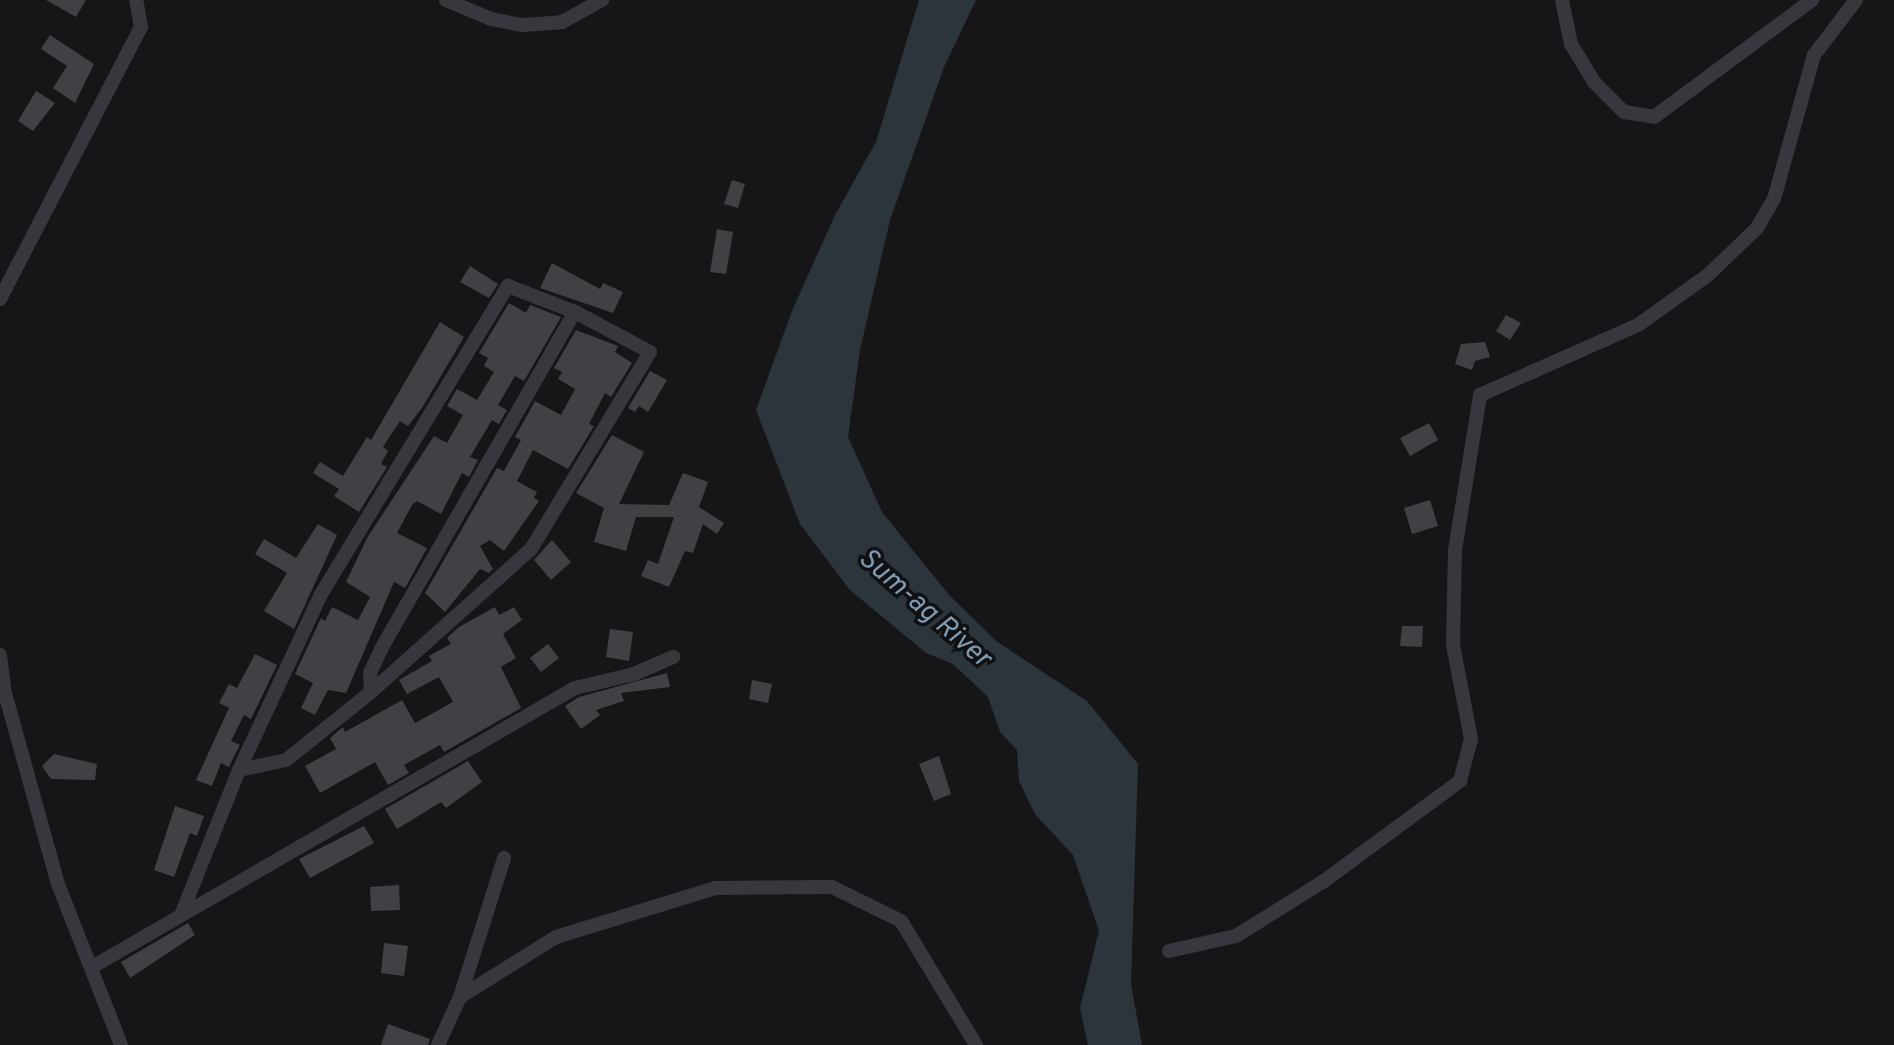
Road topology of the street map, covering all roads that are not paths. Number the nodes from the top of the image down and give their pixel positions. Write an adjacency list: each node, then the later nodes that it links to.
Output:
1 (136, 0): 7 (street)
2 (446, 0): 3 (street)
3 (602, 0)
4 (1562, 0): 5 (street)
5 (1812, 0)
6 (1856, 0): 17 (street)
7 (13, 271): 8 (street); 9 (street)
8 (0, 281)
9 (0, 299)
10 (575, 312): 13 (street); 13 (street); 14 (street)
11 (0, 655): 18 (street)
12 (673, 657): 16 (street)
13 (371, 692): 14 (street)
14 (239, 770): 16 (street)
15 (504, 858): 19 (street)
16 (181, 915): 18 (street)
17 (1169, 951)
18 (92, 967): 20 (street)
19 (460, 997): 21 (street); 22 (street)
20 (121, 1045)
21 (438, 1045)
22 (976, 1045)

